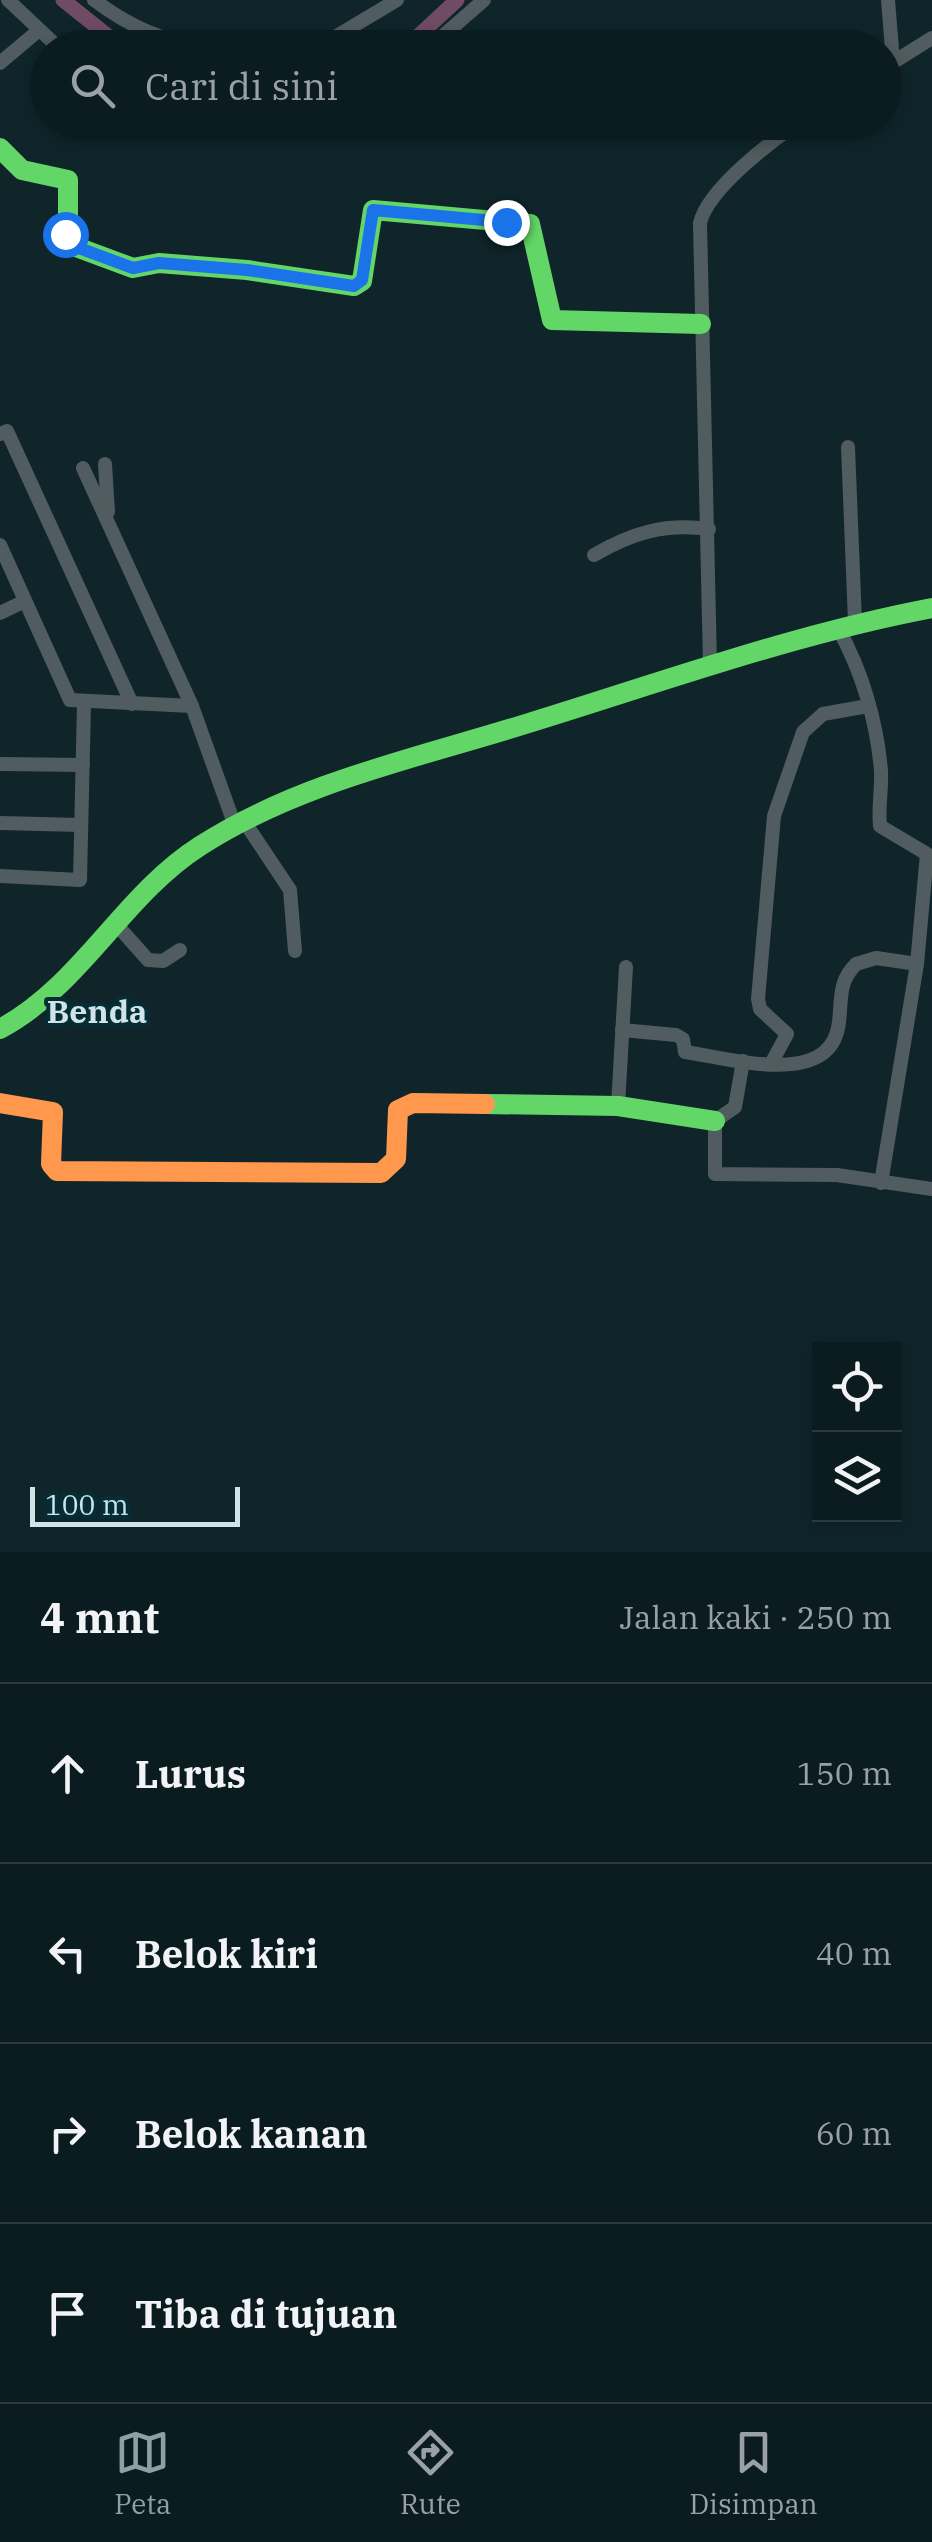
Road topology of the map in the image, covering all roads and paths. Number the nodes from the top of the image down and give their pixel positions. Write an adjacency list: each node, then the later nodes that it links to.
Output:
1 (8, 0): 6 (street)
2 (94, 0): 7 (street)
3 (397, 0): 8 (street)
4 (484, 0): 9 (street)
5 (888, 0): 10 (street)
6 (37, 30)
7 (141, 30)
8 (347, 30)
9 (450, 30)
10 (888, 30)
11 (30, 38): 14 (street)
12 (932, 38): 13 (street)
13 (902, 57)
14 (0, 63)
15 (773, 140): 17 (street)
16 (0, 148): 17 (street)
17 (701, 324): 23 (street)
18 (0, 434): 32 (street)
19 (848, 446): 29 (street)
20 (104, 464): 22 (street)
21 (83, 468): 22 (street)
22 (108, 522): 33 (street)
23 (709, 529): 25 (street); 30 (street)
24 (0, 545): 26 (street)
25 (594, 555)
26 (25, 602): 28 (street); 31 (street)
27 (932, 608): 29 (street)
28 (0, 612)
29 (846, 625): 30 (street); 34 (street)
30 (710, 664): 38 (street)
31 (84, 704): 32 (street); 36 (street)
32 (132, 704): 33 (street)
33 (192, 706): 38 (street)
34 (868, 706): 44 (street); 49 (street)
35 (1, 764): 36 (street)
36 (82, 766): 39 (street)
37 (0, 823): 39 (street)
38 (239, 823): 41 (street); 43 (street)
39 (81, 825): 40 (street)
40 (0, 876)
41 (116, 924): 42 (street); 46 (street)
42 (180, 950)
43 (296, 951)
44 (918, 964): 49 (street); 53 (street)
45 (626, 966): 47 (street)
46 (0, 1029)
47 (622, 1030): 48 (street); 51 (street)
48 (742, 1061): 49 (street); 52 (street)
49 (772, 1062)
50 (0, 1103): 51 (street)
51 (618, 1106): 52 (street)
52 (716, 1122): 53 (street)
53 (881, 1182): 54 (street)
54 (932, 1189)

